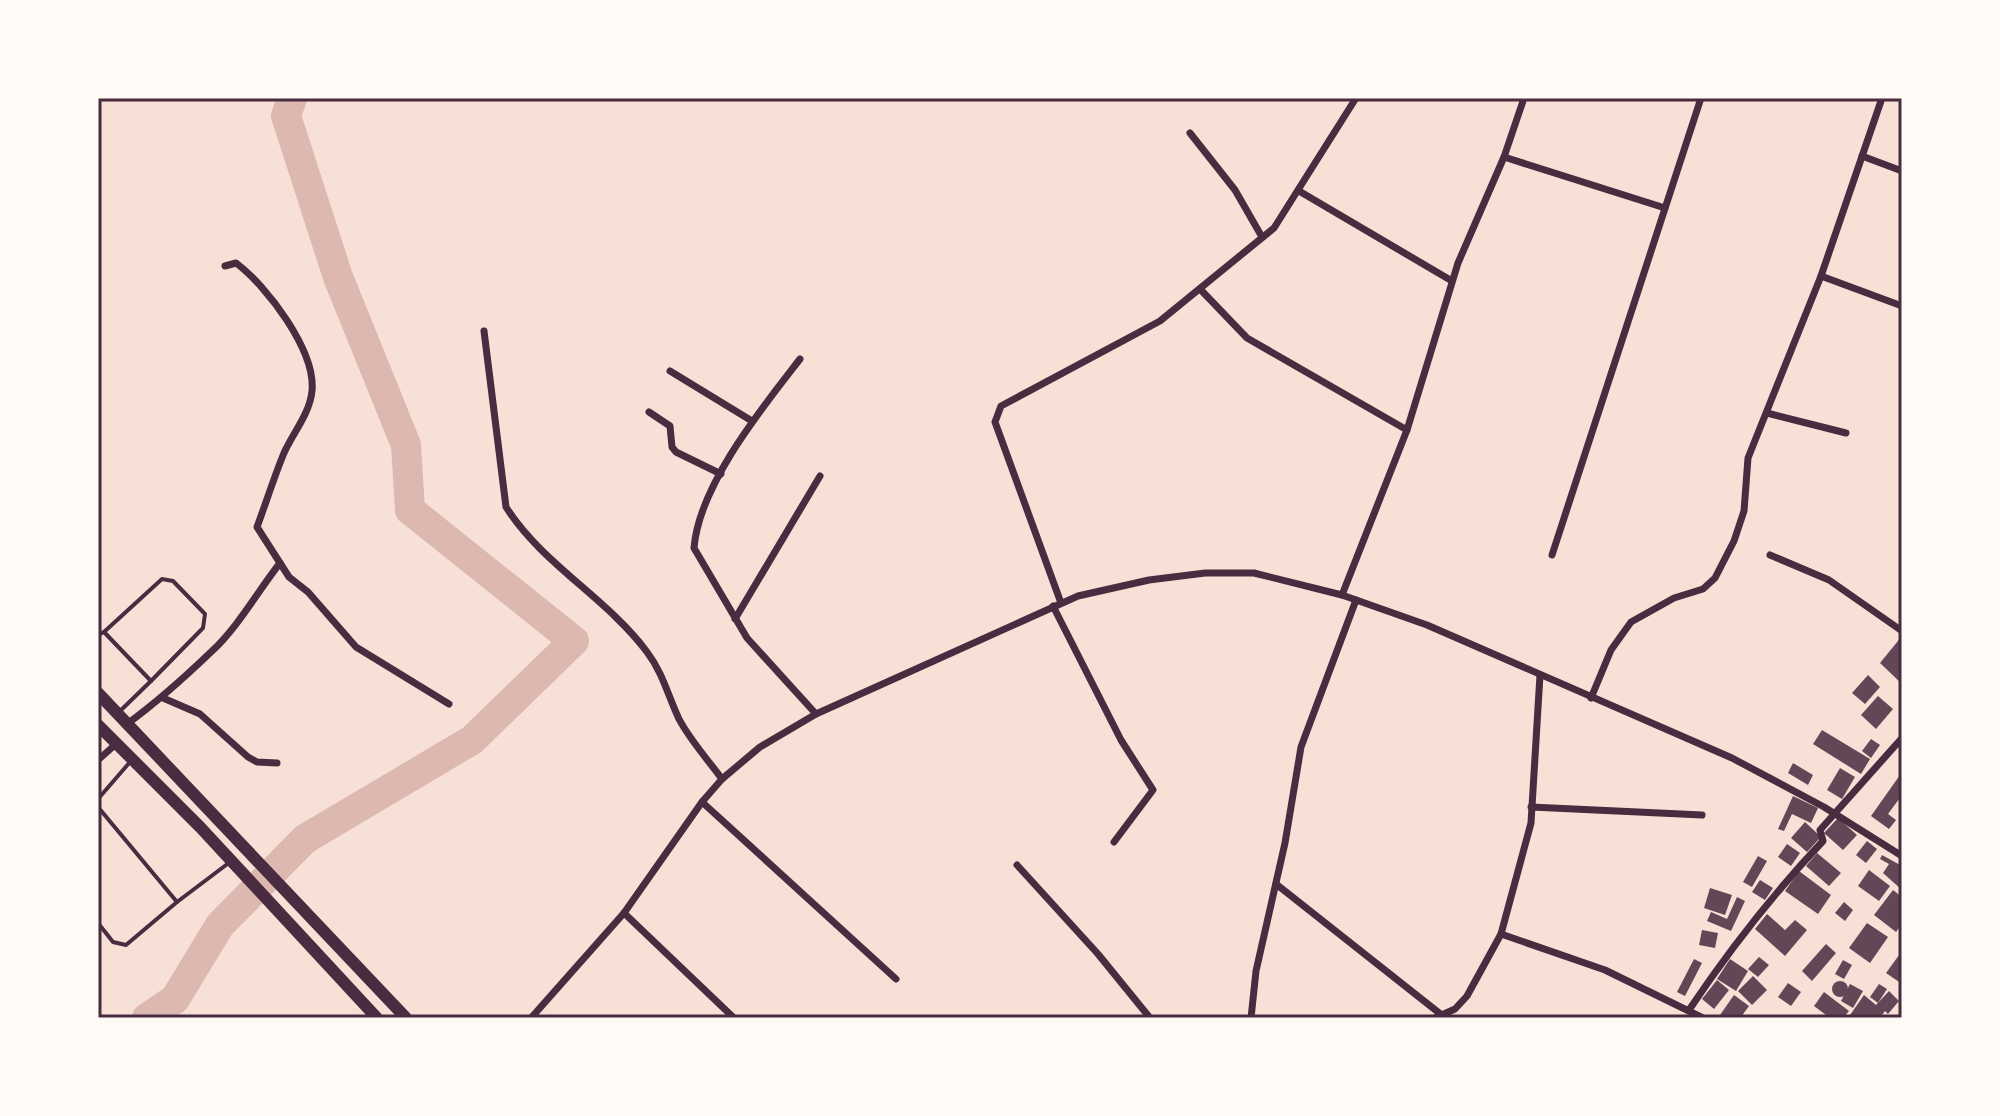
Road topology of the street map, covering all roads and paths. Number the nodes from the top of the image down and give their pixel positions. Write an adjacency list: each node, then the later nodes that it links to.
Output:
1 (1356, 98): 9 (street)
2 (1524, 98): 7 (street)
3 (1701, 98): 10 (street)
4 (1882, 98): 6 (street)
5 (1190, 133): 11 (street)
6 (1862, 156): 8 (street); 13 (street)
7 (1504, 157): 10 (street); 14 (street)
8 (1902, 171)
9 (1299, 191): 11 (street); 14 (street)
10 (1665, 208): 27 (street)
11 (1262, 237): 15 (street)
12 (225, 266): 29 (street)
13 (1821, 276): 16 (street); 21 (street)
14 (1452, 281): 23 (street)
15 (1200, 289): 23 (street); 32 (street)
16 (1902, 306)
17 (484, 331): 51 (street)
18 (800, 359): 22 (street)
19 (670, 371): 22 (street)
20 (649, 412): 25 (street)
21 (1767, 413): 24 (street); 40 (street)
22 (752, 421): 25 (street)
23 (1407, 430): 30 (street)
24 (1846, 433)
25 (721, 474): 33 (street)
26 (820, 476): 33 (street)
27 (1552, 555)
28 (1770, 555): 34 (street)
29 (280, 563): 39 (street); 41 (street)
30 (1342, 595): 31 (street); 32 (street)
31 (1356, 600): 36 (street); 62 (street)
32 (1057, 604): 43 (street); 58 (street)
33 (735, 619): 43 (street)
34 (1902, 631)
35 (101, 634): 37 (lane); 37 (lane)
36 (1540, 675): 40 (street); 55 (street)
37 (151, 681): 42 (lane)
38 (98, 693): 42 (main road)
39 (163, 698): 44 (street); 50 (street)
40 (1591, 698): 57 (street)
41 (449, 704)
42 (118, 714): 44 (main road)
43 (816, 714): 51 (street)
44 (127, 724): 71 (main road)
45 (98, 725): 47 (main road)
46 (1902, 738): 57 (street)
47 (116, 744): 48 (street); 49 (main road)
48 (98, 760)
49 (132, 760): 52 (lane); 60 (main road)
50 (277, 763)
51 (722, 779): 53 (street)
52 (98, 799)
53 (702, 802): 64 (street); 67 (street)
54 (98, 807): 63 (lane)
55 (1531, 807): 56 (street); 66 (street)
56 (1702, 815)
57 (1833, 815): 59 (street); 68 (street)
58 (1114, 842)
59 (1902, 856)
60 (231, 861): 63 (lane); 70 (main road)
61 (1017, 865): 74 (street)
62 (1276, 884): 69 (street); 75 (street)
63 (177, 902): 65 (lane)
64 (624, 913): 72 (street); 73 (street)
65 (98, 923)
66 (1501, 934): 68 (street); 69 (street)
67 (896, 979)
68 (1689, 1010): 76 (street)
69 (1441, 1017)
70 (377, 1018)
71 (406, 1018)
72 (531, 1018)
73 (734, 1018)
74 (1150, 1018)
75 (1251, 1018)
76 (1703, 1018)

